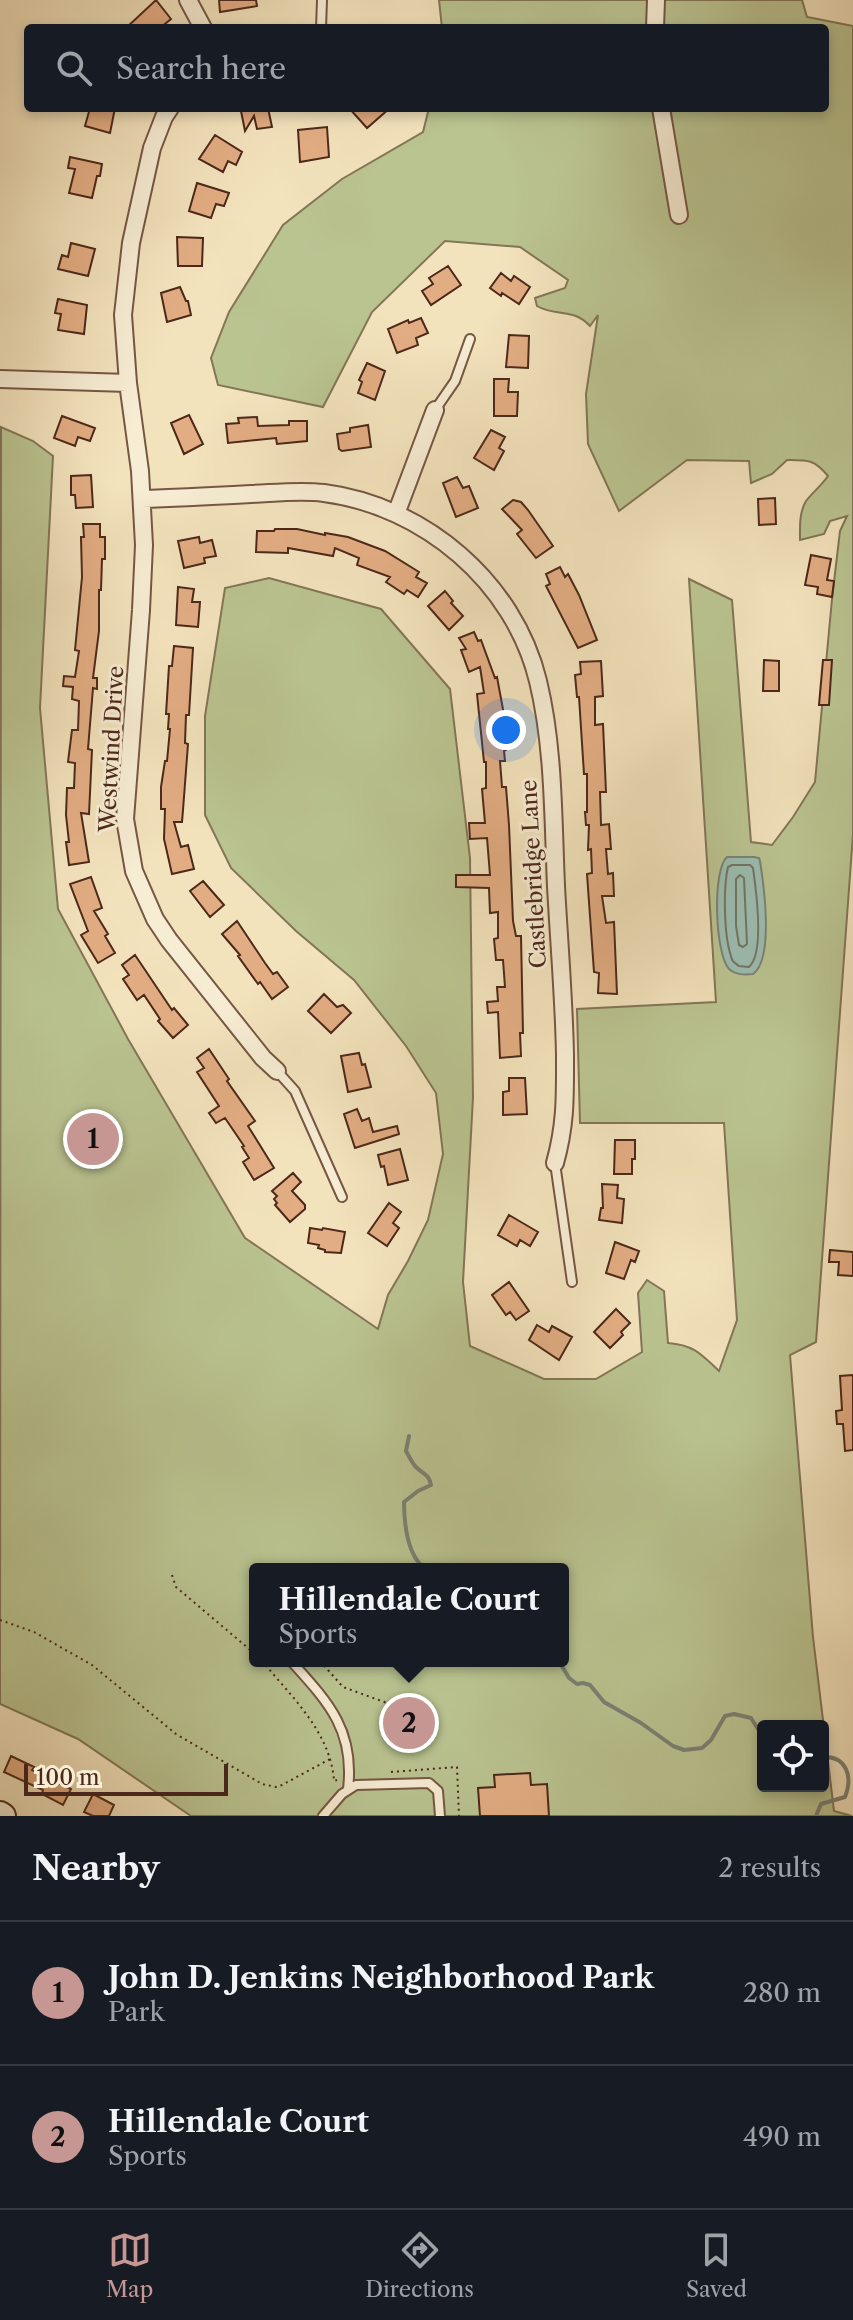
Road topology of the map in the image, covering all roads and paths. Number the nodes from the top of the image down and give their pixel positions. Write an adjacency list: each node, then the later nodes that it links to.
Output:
1 (188, 0): 4 (street)
2 (322, 0): 5 (lane)
3 (656, 0): 6 (street)
4 (201, 24)
5 (321, 24)
6 (655, 24)
7 (167, 112): 12 (street, Westwind Drive)
8 (662, 112): 9 (street)
9 (679, 215)
10 (470, 339): 13 (lane)
11 (0, 379): 12 (street)
12 (128, 383): 14 (street, Westwind Drive)
13 (435, 410): 15 (street)
14 (142, 499): 15 (street, Castlebridge Lane); 16 (street, Westwind Drive)
15 (396, 514): 17 (street, Castlebridge Lane)
16 (277, 1071): 18 (lane)
17 (555, 1163): 19 (lane)
18 (342, 1197)
19 (572, 1282)
20 (172, 1575): 22 (path)
21 (0, 1620): 27 (path)
22 (249, 1649)
23 (267, 1667): 27 (path)
24 (296, 1667): 29 (lane)
25 (325, 1667): 26 (path)
26 (387, 1703)
27 (330, 1759): 28 (path)
28 (334, 1781)
29 (348, 1789): 30 (lane); 31 (lane)
30 (323, 1816)
31 (440, 1816)

